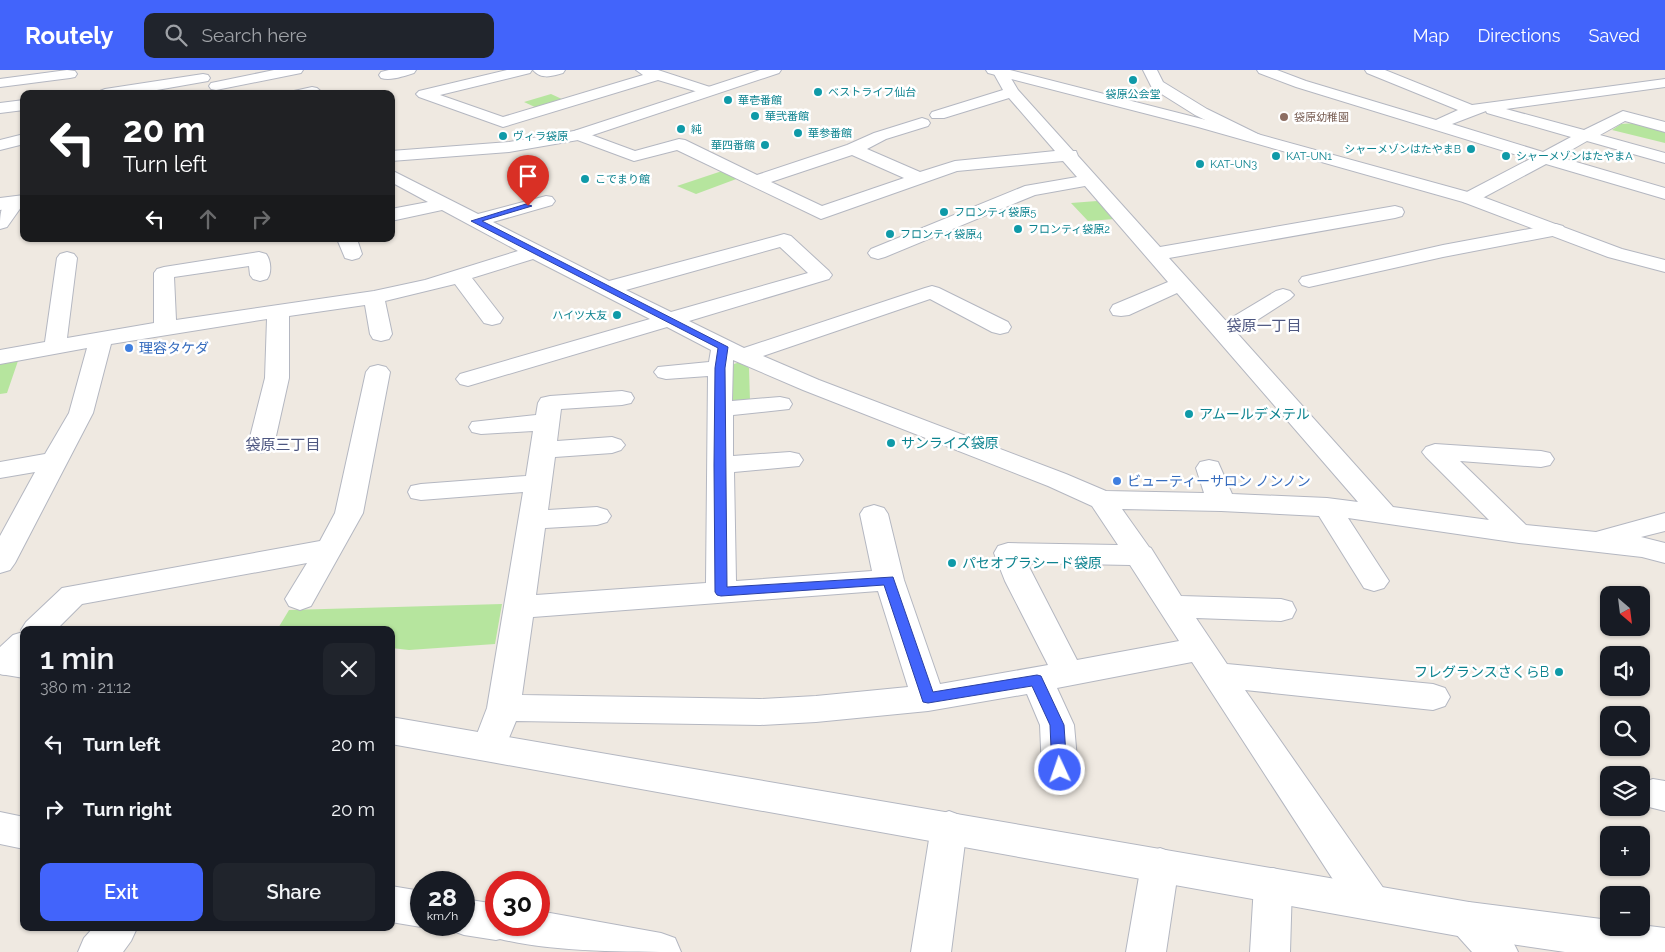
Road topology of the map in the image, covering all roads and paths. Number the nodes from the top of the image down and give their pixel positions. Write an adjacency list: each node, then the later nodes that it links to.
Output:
1 (296, 70): 19 (street)
2 (409, 70): 14 (street)
3 (525, 70): 28 (street)
4 (540, 70): 5 (street)
5 (558, 70)
6 (774, 70): 23 (street)
7 (1150, 70): 41 (street)
8 (1264, 70): 15 (street)
9 (1300, 70): 15 (street)
10 (1372, 70): 25 (street)
11 (997, 71): 24 (street); 41 (street)
12 (650, 72): 23 (street); 32 (street)
13 (1647, 73): 17 (street)
14 (386, 75)
15 (1279, 75): 35 (street)
16 (72, 77): 18 (street)
17 (1665, 81): 30 (street)
18 (0, 83)
19 (212, 83): 20 (street); 21 (street)
20 (144, 90)
21 (192, 90)
22 (1461, 90): 25 (street)
23 (708, 91): 38 (street)
24 (1012, 92): 31 (street); 46 (street)
25 (1436, 96): 30 (street)
26 (480, 98): 28 (street)
27 (20, 106): 29 (street)
28 (452, 106): 32 (street)
29 (0, 108)
30 (1477, 108): 35 (street); 40 (street)
31 (938, 115)
32 (503, 122): 37 (street)
33 (922, 123): 39 (street)
34 (859, 125): 39 (street)
35 (1437, 125): 48 (street)
36 (1665, 127): 40 (street)
37 (478, 130)
38 (578, 135): 47 (street); 54 (street)
39 (880, 136): 44 (street)
40 (1583, 136): 48 (street); 49 (street)
41 (1254, 138): 58 (street)
42 (20, 140): 43 (street)
43 (0, 145)
44 (853, 149): 52 (street); 54 (street)
45 (962, 150): 50 (street)
46 (1070, 155): 50 (street); 53 (street)
47 (395, 156)
48 (1544, 158): 56 (street); 58 (street)
49 (1665, 158)
50 (982, 164): 52 (street)
51 (395, 177): 55 (street)
52 (919, 178): 54 (street)
53 (1091, 180): 68 (street); 69 (street)
54 (756, 181)
55 (420, 190): 57 (street); 61 (street)
56 (1665, 194)
57 (395, 195)
58 (1469, 198): 66 (street)
59 (546, 201): 64 (street)
60 (13, 202): 65 (street)
61 (444, 204): 63 (street); 64 (street)
62 (1395, 212): 69 (street)
63 (395, 214)
64 (475, 221): 67 (street)
65 (0, 223)
66 (1556, 230): 71 (street); 74 (street)
67 (535, 252): 73 (street); 76 (street)
68 (878, 253)
69 (1156, 254): 75 (street)
70 (67, 258): 88 (street)
71 (1665, 266)
72 (260, 275): 84 (street)
73 (460, 277): 78 (street); 81 (street)
74 (1309, 282)
75 (1182, 283): 79 (street); 85 (street)
76 (609, 288): 82 (street); 82 (street)
77 (1283, 294): 85 (street)
78 (374, 297): 80 (street); 86 (street)
79 (1121, 310)
80 (278, 312): 84 (street); 99 (street)
81 (492, 318)
82 (670, 320): 90 (street); 93 (street)
83 (1000, 327): 90 (street)
84 (165, 328): 87 (street)
85 (1224, 331): 113 (street)
86 (381, 334)
87 (101, 340): 88 (street); 102 (street)
88 (55, 348): 89 (street)
89 (0, 357)
90 (729, 357): 92 (street); 96 (street); 109 (street)
91 (378, 372): 119 (street)
92 (666, 372)
93 (468, 379)
94 (622, 398): 98 (street)
95 (780, 404): 96 (street)
96 (720, 409): 104 (street)
97 (481, 427): 98 (street)
98 (545, 436): 100 (street); 107 (street)
99 (261, 445)
100 (612, 445)
101 (1541, 459): 117 (street)
102 (54, 460): 106 (street); 122 (street)
103 (790, 460): 104 (street)
104 (719, 465): 125 (street)
105 (1210, 468): 110 (street)
106 (0, 470)
107 (538, 483): 108 (street); 115 (street)
108 (421, 492)
109 (1102, 500): 110 (street); 121 (street)
110 (1221, 502): 111 (street)
111 (1327, 508): 113 (street); 124 (street)
112 (874, 514): 123 (street)
113 (1384, 514): 117 (street)
114 (597, 516): 115 (street)
115 (531, 520): 128 (street)
116 (1665, 522): 118 (street)
117 (1519, 534): 118 (street)
118 (1598, 542): 120 (street)
119 (330, 549): 126 (street); 130 (street)
120 (1665, 553)
121 (1141, 555): 127 (street); 132 (street)
122 (0, 563)
123 (889, 580): 125 (street); 135 (street)
124 (1374, 580)
125 (721, 592): 128 (street)
126 (300, 599)
127 (1172, 606): 129 (street); 131 (street)
128 (520, 607): 136 (street)
129 (1281, 610)
130 (41, 626)
131 (1209, 662): 132 (street); 134 (street); 145 (street)
132 (1069, 674): 133 (street)
133 (1037, 680): 135 (street); 139 (street)
134 (1433, 697)
135 (928, 698): 136 (street)
136 (504, 708): 138 (street)
137 (395, 731): 138 (street)
138 (489, 746): 141 (street)
139 (1060, 770)
140 (0, 828): 142 (street)
141 (949, 828): 143 (street); 154 (street)
142 (20, 832)
143 (1160, 865): 144 (street); 155 (street)
144 (1273, 885): 145 (street); 156 (street)
145 (1370, 902): 148 (street)
146 (395, 905): 147 (street)
147 (410, 907)
148 (1469, 920): 151 (street); 157 (street)
149 (114, 931): 152 (street)
150 (550, 932): 153 (street)
151 (1665, 947)
152 (98, 952)
153 (661, 952)
154 (931, 952)
155 (1146, 952)
156 (1270, 952)
157 (1498, 952)

